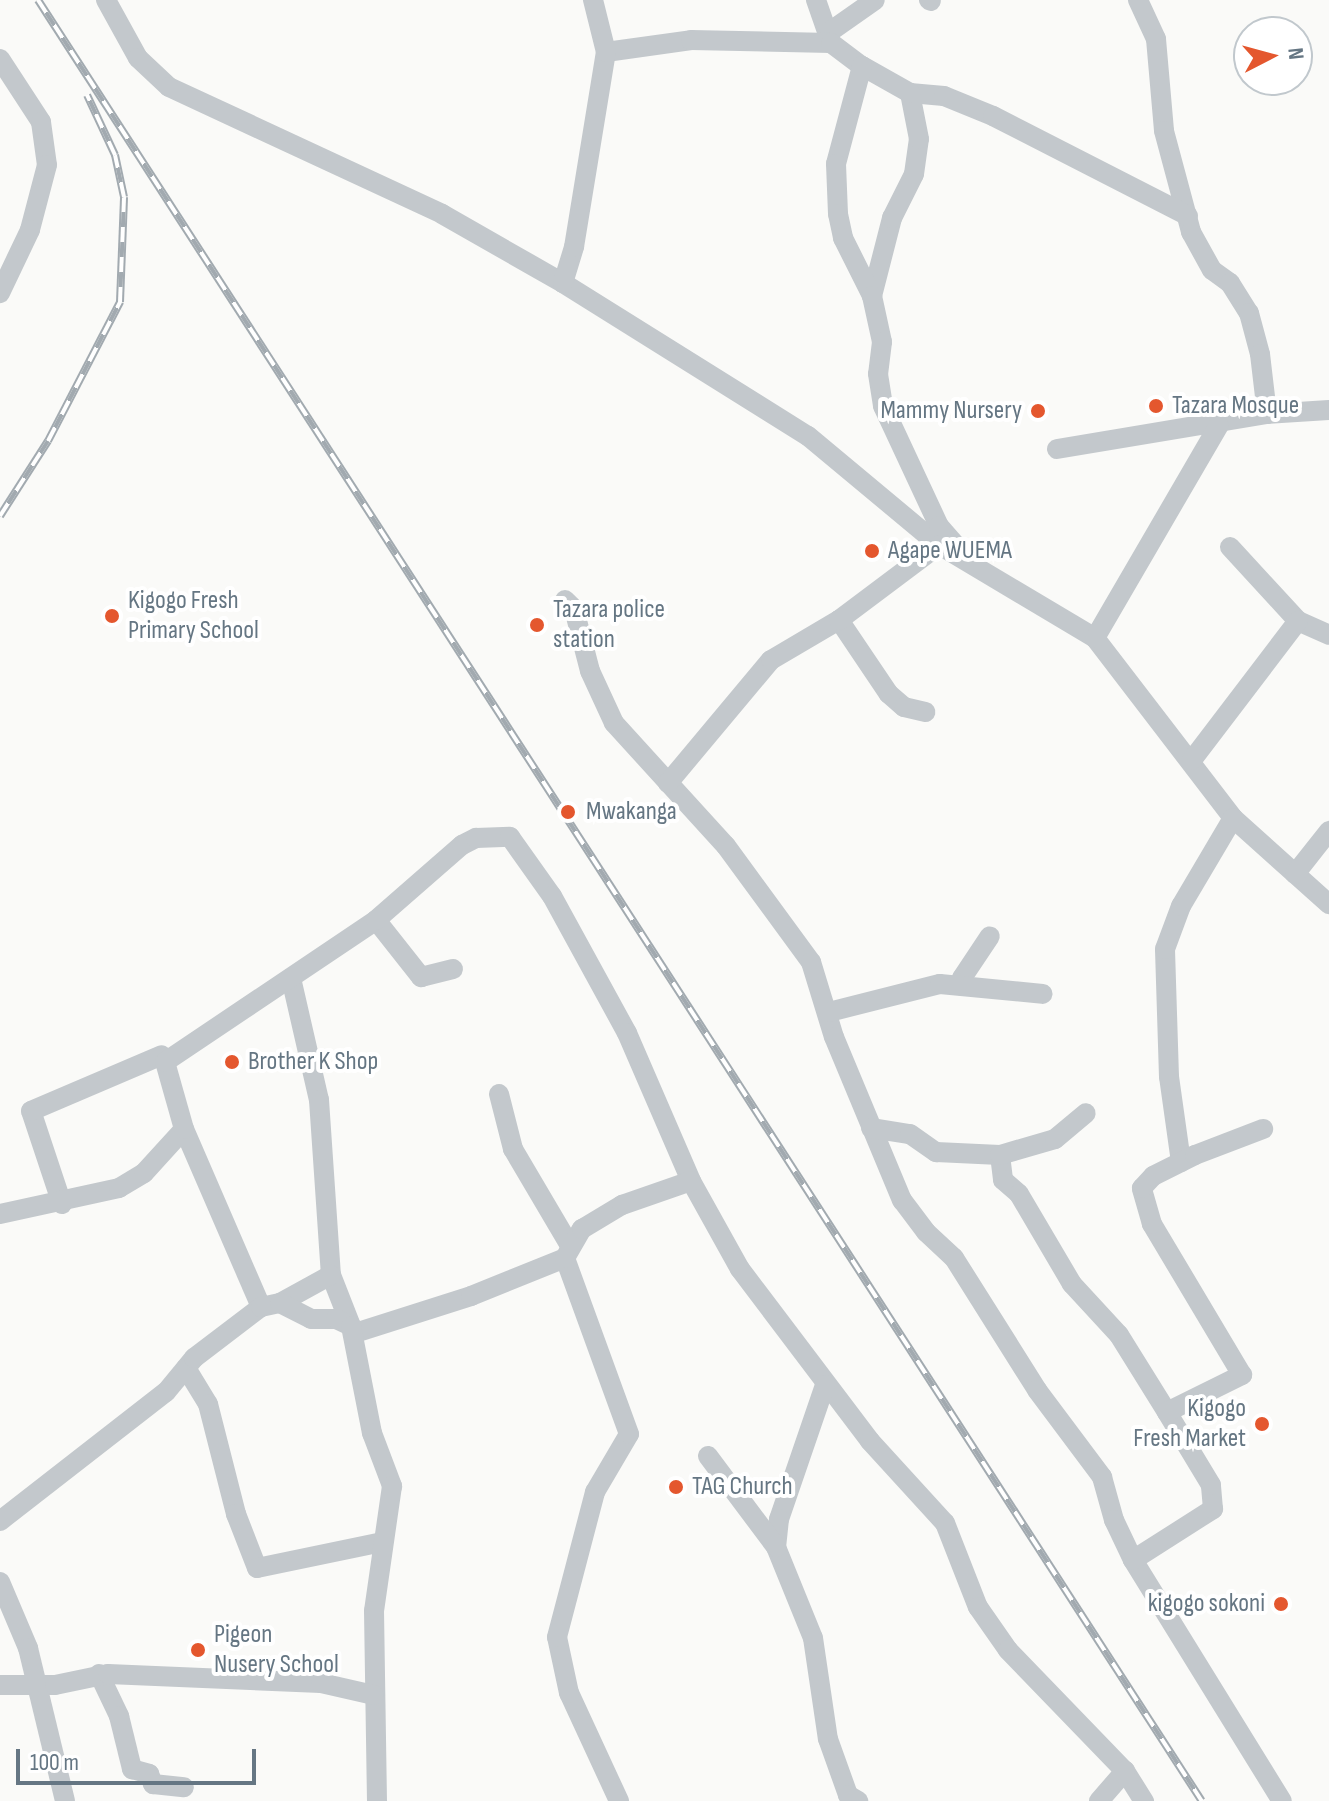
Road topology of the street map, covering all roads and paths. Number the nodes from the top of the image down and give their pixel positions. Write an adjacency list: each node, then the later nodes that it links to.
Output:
1 (106, 0): 12 (street)
2 (593, 0): 7 (street)
3 (816, 0): 6 (street)
4 (875, 0): 6 (street)
5 (1138, 0): 11 (street)
6 (829, 38): 7 (street); 9 (street)
7 (606, 52): 12 (street)
8 (1, 64): 13 (street)
9 (862, 66): 10 (street); 14 (street)
10 (910, 93): 11 (street); 14 (street)
11 (1188, 216): 16 (street)
12 (563, 283): 19 (street)
13 (0, 293)
14 (872, 296): 21 (street)
15 (1329, 410): 16 (street)
16 (1267, 414): 17 (street)
17 (1219, 425): 18 (street); 26 (street)
18 (1057, 449)
19 (939, 545): 21 (street); 23 (street)
20 (1230, 547): 24 (street)
21 (976, 569): 26 (street)
22 (565, 600): 29 (street)
23 (839, 620): 27 (street); 29 (street)
24 (1298, 621): 25 (street); 28 (street)
25 (1329, 635)
26 (1095, 638): 28 (street)
27 (925, 712)
28 (1192, 760): 30 (street)
29 (668, 783): 40 (street)
30 (1233, 818): 32 (street); 48 (street)
31 (1329, 831): 32 (street)
32 (1295, 874): 33 (street)
33 (1329, 904)
34 (376, 920): 36 (street); 37 (street); 49 (street)
35 (990, 936): 38 (street)
36 (453, 969)
37 (291, 978): 45 (street); 53 (street)
38 (962, 986): 39 (street); 40 (street)
39 (1043, 994)
40 (829, 1012): 44 (street)
41 (162, 1055): 50 (street)
42 (499, 1094): 52 (street)
43 (1086, 1113): 47 (street)
44 (871, 1128): 47 (street); 63 (street)
45 (184, 1129): 50 (street); 54 (street)
46 (1263, 1129): 48 (street)
47 (1000, 1155): 58 (street)
48 (1181, 1162): 58 (street)
49 (691, 1181): 52 (street); 57 (street)
50 (62, 1204): 51 (street)
51 (0, 1214)
52 (567, 1251): 55 (street); 73 (street)
53 (331, 1275): 54 (street); 55 (street)
54 (270, 1305): 55 (street); 56 (street)
55 (353, 1330): 61 (street)
56 (186, 1368): 60 (street); 61 (street)
57 (825, 1385): 62 (street); 69 (street)
58 (1167, 1412): 63 (street)
59 (708, 1456): 62 (street)
60 (0, 1521)
61 (382, 1542): 68 (street)
62 (776, 1547): 74 (street)
63 (1133, 1560): 77 (street)
64 (0, 1582): 67 (street)
65 (99, 1674): 67 (street); 68 (street); 70 (street)
66 (0, 1685): 67 (street)
67 (38, 1686): 71 (street)
68 (374, 1695): 72 (street)
69 (1125, 1771): 75 (street); 76 (street)
70 (184, 1787)
71 (65, 1801)
72 (377, 1801)
73 (619, 1801)
74 (858, 1801)
75 (1099, 1801)
76 (1144, 1801)
77 (1282, 1801)

